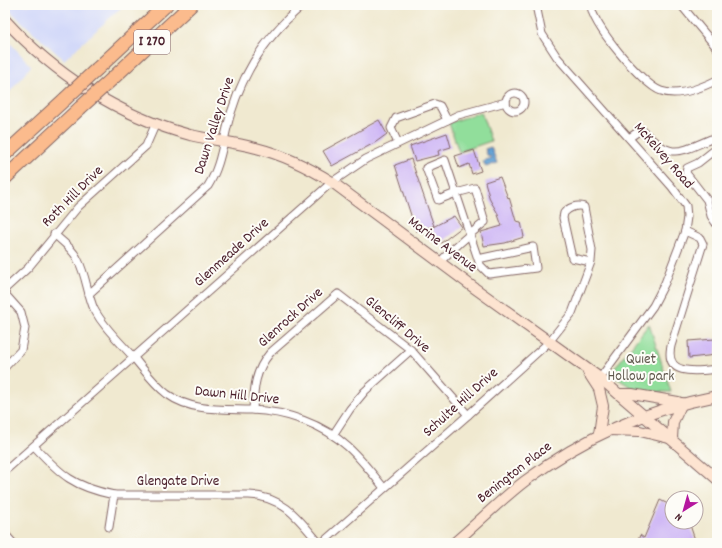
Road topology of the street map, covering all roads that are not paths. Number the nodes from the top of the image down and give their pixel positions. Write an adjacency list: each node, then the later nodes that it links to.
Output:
1 (166, 5): 18 (highway, I 270, bridge)
2 (191, 5): 19 (highway, I 270, bridge)
3 (303, 5): 15 (street, Dawn Valley Drive)
4 (536, 5): 13 (street, McKelvey Road)
5 (591, 5): 9 (street)
6 (681, 5): 8 (street)
7 (5, 20): 12 (main road, Marine Avenue)
8 (717, 48)
9 (717, 80)
10 (506, 102): 11 (street, Glenmeade Drive)
11 (447, 120): 16 (street, Glenmeade Drive); 16 (street)
12 (156, 123): 15 (main road, Marine Avenue); 24 (street, Roth Hill Drive)
13 (629, 138): 14 (street); 23 (street, McKelvey Road)
14 (717, 142)
15 (224, 143): 20 (main road, Marine Avenue); 31 (street, Dawn Valley Drive)
16 (398, 143): 20 (street, Glenmeade Drive)
17 (717, 148): 22 (street)
18 (5, 154)
19 (5, 178)
20 (332, 182): 27 (main road, Marine Avenue); 35 (street, Glenmeade Drive)
21 (456, 193): 21 (street); 25 (street); 25 (street)
22 (717, 225)
23 (684, 231): 38 (street); 39 (street, McKelvey Road)
24 (54, 234): 29 (street, Roth Hill Drive); 31 (street, Dawn Hill Drive)
25 (470, 234): 26 (street); 27 (street)
26 (478, 259): 26 (street)
27 (440, 262): 33 (main road, Marine Avenue)
28 (591, 262): 28 (street, Schulte Hill Drive); 33 (street, Schulte Hill Drive)
29 (5, 289)
30 (5, 294): 36 (street)
31 (89, 294): 35 (street, Dawn Hill Drive)
32 (338, 294): 34 (street, Glencliff Drive); 43 (street, Glenrock Drive)
33 (549, 342): 37 (main road, Marine Avenue); 44 (street, Schulte Hill Drive)
34 (411, 350): 44 (street, Glencliff Drive); 47 (street)
35 (134, 358): 43 (street, Dawn Hill Drive); 49 (street, Glenmeade Drive)
36 (5, 367)
37 (585, 368): 39 (main road, Marine Avenue); 46 (main road)
38 (717, 369)
39 (600, 378): 40 (main road, Marine Avenue)
40 (619, 394): 42 (main road); 45 (main road, Marine Avenue)
41 (717, 396): 42 (main road)
42 (682, 403): 45 (main road); 48 (main road)
43 (253, 410): 47 (street, Dawn Hill Drive)
44 (468, 415): 52 (street, Schulte Hill Drive)
45 (644, 415): 46 (main road); 48 (main road, Marine Avenue)
46 (604, 432): 48 (main road); 58 (main road, Benington Place)
47 (333, 435): 52 (street, Dawn Hill Drive)
48 (672, 440): 51 (main road, Marine Avenue)
49 (34, 446): 50 (street, Glenmeade Drive); 53 (street, Glengate Drive)
50 (5, 471)
51 (717, 479)
52 (384, 488): 57 (street, Schulte Hill Drive)
53 (114, 495): 54 (street); 57 (street, Glengate Drive)
54 (109, 527)
55 (5, 534): 56 (street)
56 (13, 543)
57 (321, 543)
58 (454, 543)

